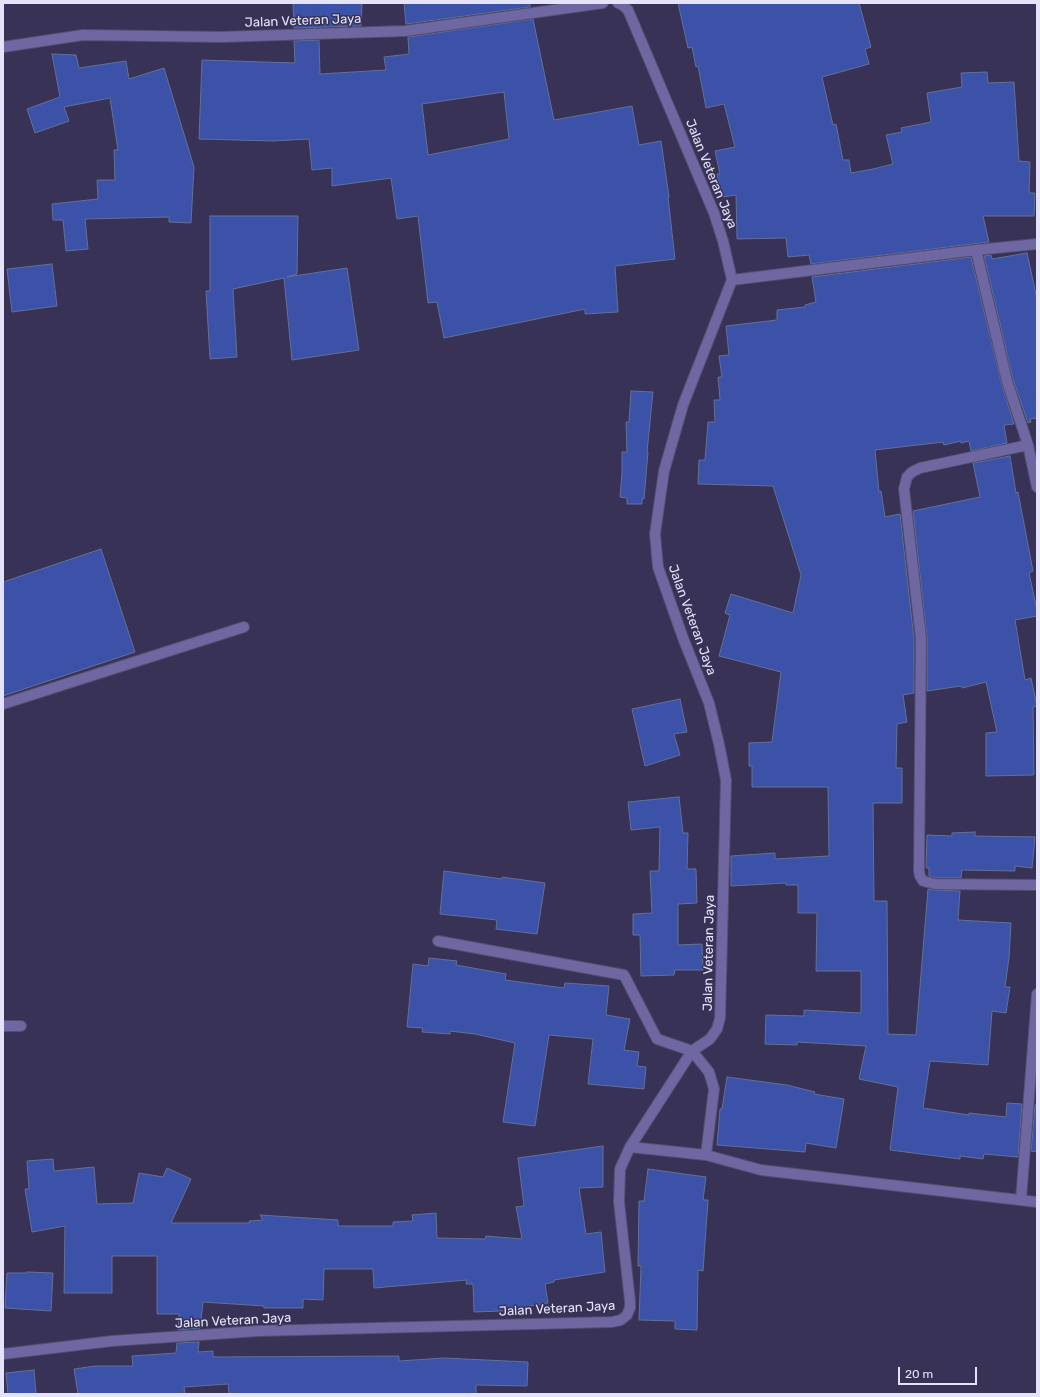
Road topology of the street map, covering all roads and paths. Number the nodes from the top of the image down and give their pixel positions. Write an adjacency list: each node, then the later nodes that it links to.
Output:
1 (603, 3): 3 (street, Jalan Veteran Jaya)
2 (618, 3): 6 (street, Jalan Veteran Jaya)
3 (3, 47)
4 (1037, 244): 5 (street)
5 (976, 250): 6 (street); 7 (street)
6 (732, 280): 16 (street, Jalan Veteran Jaya)
7 (1028, 445): 8 (street); 11 (street)
8 (1037, 487)
9 (244, 627): 10 (street)
10 (3, 704)
11 (1037, 885)
12 (438, 942): 16 (street)
13 (1037, 994): 19 (street)
14 (3, 1026): 15 (street)
15 (21, 1026)
16 (692, 1051): 17 (street, Jalan Veteran Jaya); 18 (street)
17 (630, 1147): 18 (street); 21 (street, Jalan Veteran Jaya)
18 (706, 1154): 19 (street)
19 (1021, 1200): 20 (street)
20 (1037, 1202)
21 (3, 1354)

